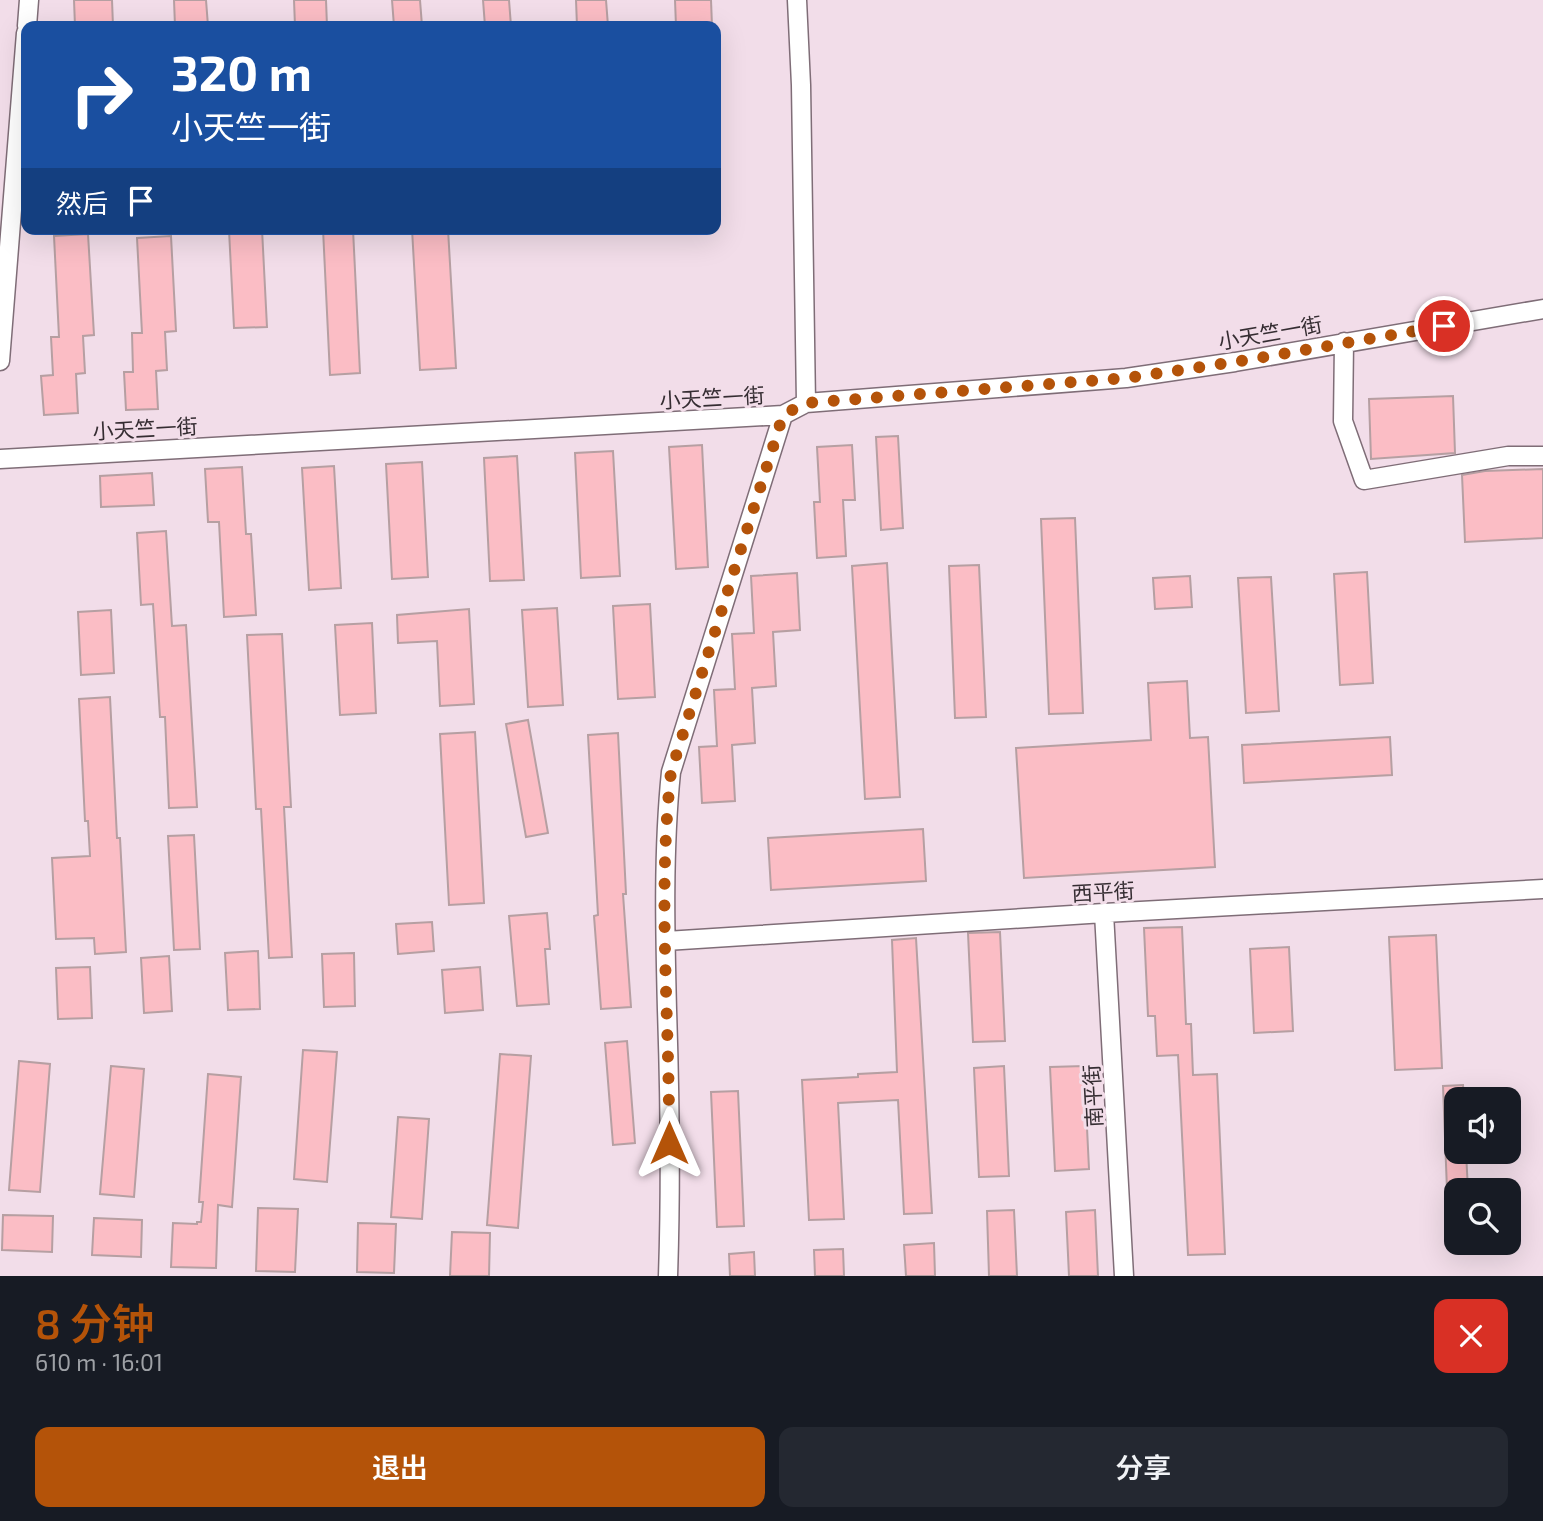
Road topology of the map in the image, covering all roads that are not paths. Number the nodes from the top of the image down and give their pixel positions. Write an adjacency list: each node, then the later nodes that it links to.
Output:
1 (29, 0): 3 (street)
2 (797, 0): 8 (street)
3 (27, 21)
4 (21, 96): 7 (street)
5 (1543, 309): 6 (street, 小天竺一街)
6 (1344, 342): 8 (street, 小天竺一街); 10 (street)
7 (0, 361)
8 (806, 403): 9 (street, 小天竺一街)
9 (783, 415): 11 (street, 小天竺一街); 14 (street)
10 (1543, 456)
11 (0, 459)
12 (1543, 890): 13 (street, 西平街)
13 (1104, 913): 14 (street, 西平街); 16 (street, 南平街)
14 (666, 941): 15 (street)
15 (668, 1276)
16 (1124, 1276)

